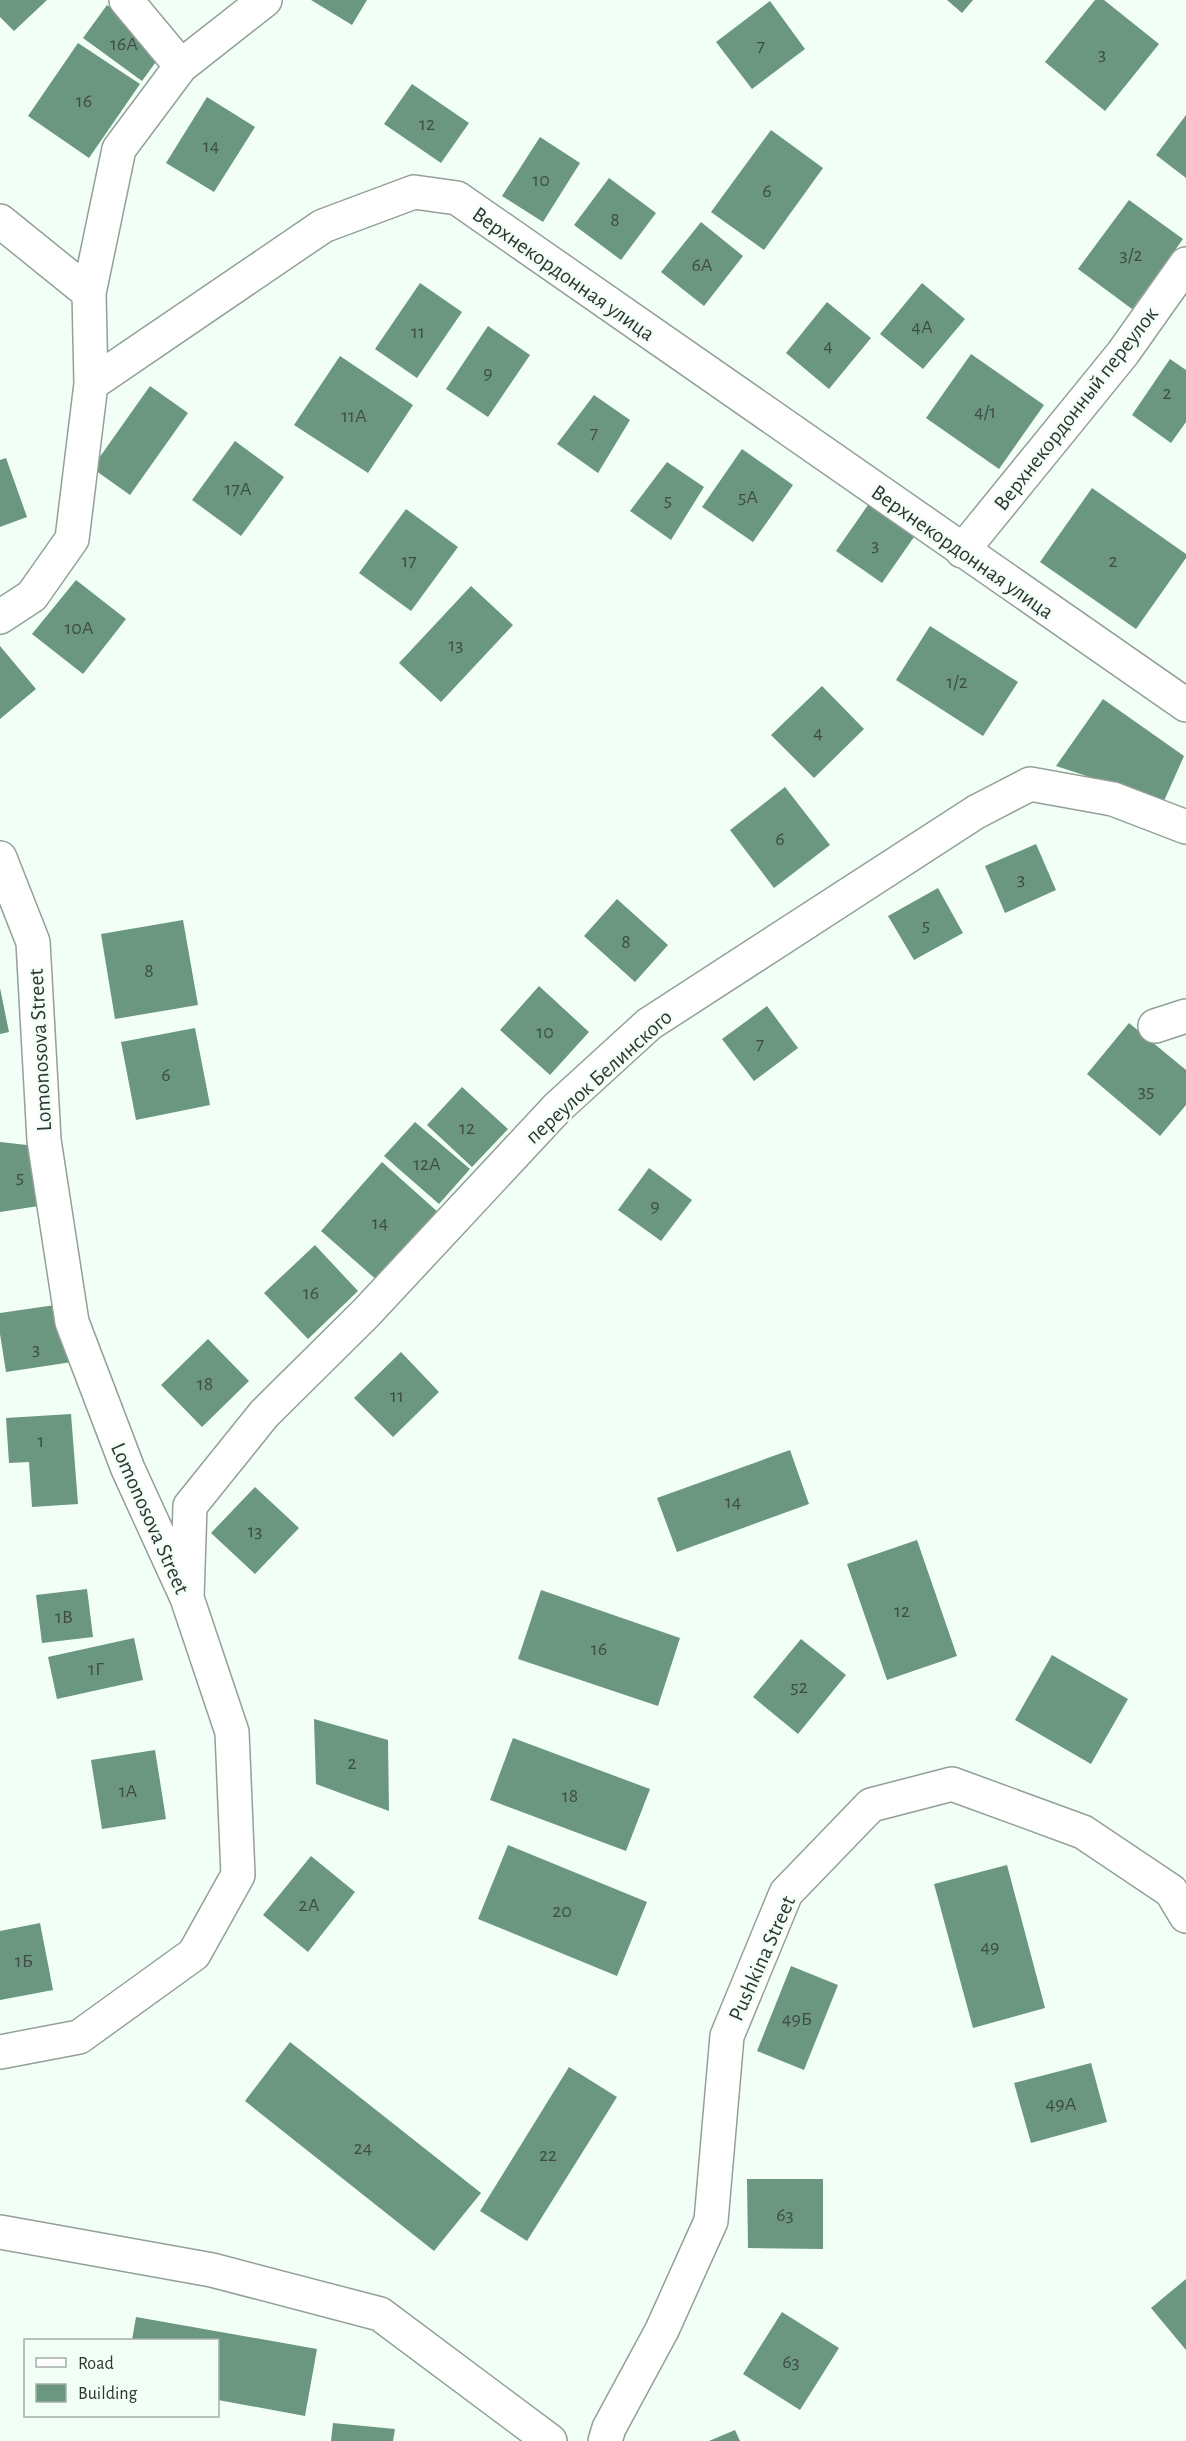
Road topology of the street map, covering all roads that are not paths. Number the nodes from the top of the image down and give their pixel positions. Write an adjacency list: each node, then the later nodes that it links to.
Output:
1 (126, 0): 3 (street)
2 (266, 0): 3 (street)
3 (181, 66): 6 (street)
4 (0, 221): 6 (street)
5 (1186, 264): 8 (street, Верхнекордонный переулок)
6 (89, 293): 7 (street)
7 (91, 384): 8 (street, Верхнекордонная улица); 9 (street)
8 (962, 551): 10 (street, Верхнекордонная улица)
9 (0, 616)
10 (1186, 705)
11 (1186, 827): 15 (street, переулок Белинского)
12 (0, 858): 15 (street, Lomonosova Street)
13 (1186, 1016): 14 (street)
14 (1155, 1026)
15 (187, 1598): 17 (street, Lomonosova Street)
16 (1186, 1916): 20 (street, Pushkina Street)
17 (0, 2052)
18 (0, 2232): 19 (street)
19 (550, 2441)
20 (605, 2441)

